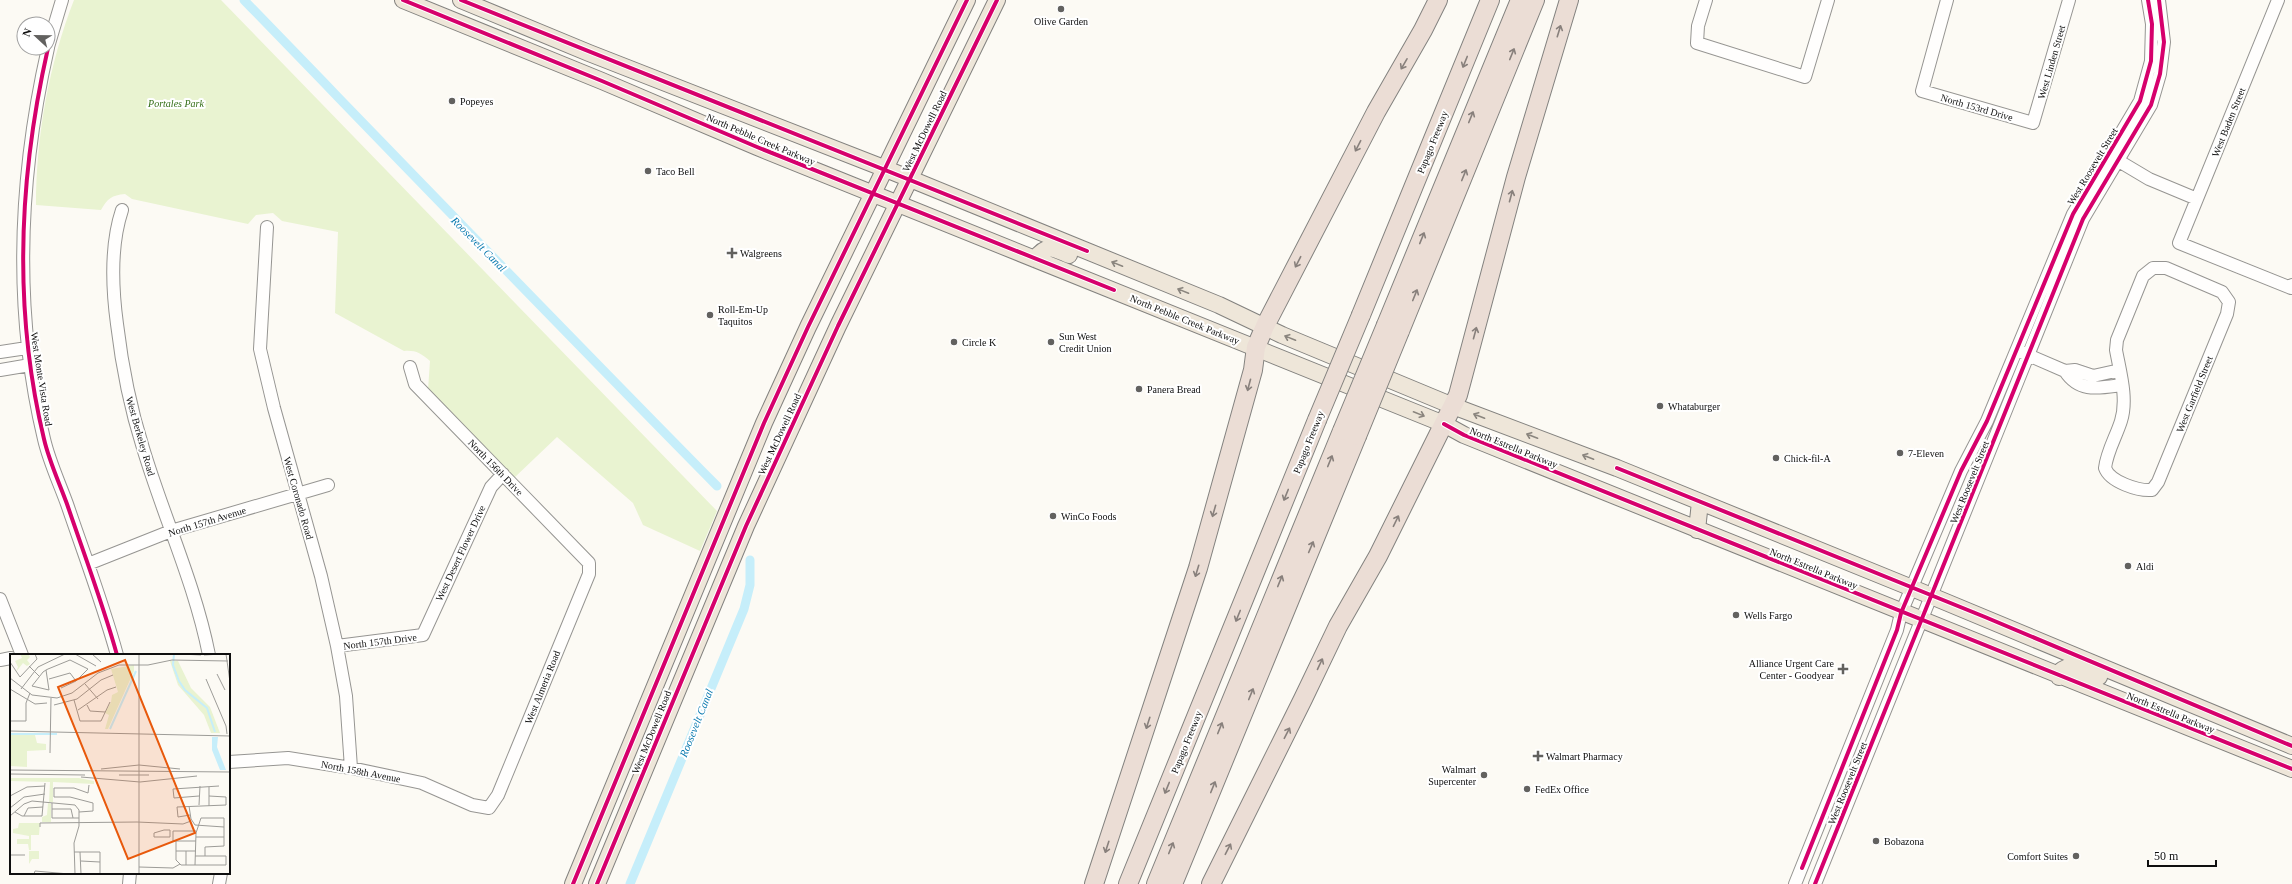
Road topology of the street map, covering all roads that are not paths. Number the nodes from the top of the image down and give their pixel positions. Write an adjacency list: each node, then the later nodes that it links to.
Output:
1 (62, 0): 20 (street, West Monte Vista Road)
2 (402, 0): 27 (main road, North Pebble Creek Parkway)
3 (461, 0): 25 (main road, North Pebble Creek Parkway)
4 (967, 0): 25 (main road, West McDowell Road)
5 (988, 0): 19 (main road)
6 (997, 0): 19 (main road, West McDowell Road)
7 (1438, 0): 35 (highway, one-way to 35)
8 (1490, 0): 92 (highway, Papago Freeway, one-way to 92, bridge)
9 (1520, 0): 36 (highway, one-way to 9)
10 (1535, 0): 36 (highway, one-way to 10)
11 (1569, 0): 50 (highway, one-way to 11)
12 (1706, 0): 13 (street)
13 (1828, 0)
14 (1947, 0): 22 (street, North 153rd Drive)
15 (2068, 0): 22 (street, West Linden Street)
16 (2148, 0): 23 (street, West Roosevelt Street)
17 (2160, 0): 24 (street, West Roosevelt Street)
18 (2278, 0): 28 (street, West Baden Street)
19 (988, 20): 26 (main road, West McDowell Road)
20 (56, 21)
21 (46, 56): 38 (street, West Monte Vista Road)
22 (2033, 123)
23 (2108, 154): 24 (street); 39 (street, West Roosevelt Street)
24 (2118, 160): 28 (street); 41 (street, West Roosevelt Street)
25 (886, 169): 26 (main road, North Pebble Creek Parkway); 27 (main road, West McDowell Road)
26 (909, 179): 29 (main road, West McDowell Road); 32 (main road, North Pebble Creek Parkway)
27 (874, 194): 29 (main road, North Pebble Creek Parkway); 51 (main road, West McDowell Road)
28 (2197, 199): 34 (street, West Baden Street)
29 (898, 204): 33 (main road, North Pebble Creek Parkway); 53 (main road, West McDowell Road)
30 (122, 210): 60 (street, West Berkeley Road)
31 (267, 227): 57 (street, West Coronado Road)
32 (1087, 252): 33 (main road); 35 (main road, North Pebble Creek Parkway, one-way to 32)
33 (1035, 259): 37 (main road, North Pebble Creek Parkway)
34 (2291, 286)
35 (1264, 326): 37 (highway); 50 (main road, North Estrella Parkway, one-way to 35)
36 (1393, 328): 54 (highway, bridge)
37 (1256, 347): 52 (main road, North Estrella Parkway, one-way to 52); 91 (highway, one-way to 91)
38 (27, 348): 40 (street); 42 (street, West Monte Vista Road)
39 (2016, 350): 41 (street); 63 (street, West Roosevelt Street)
40 (0, 352)
41 (2028, 355): 46 (street); 65 (street, West Roosevelt Street)
42 (30, 365): 44 (street); 62 (street, West Monte Vista Road)
43 (410, 367): 55 (street, North 156th Drive)
44 (0, 370)
45 (2120, 370): 47 (street); 48 (street); 48 (street, West Garfield Street)
46 (2065, 371): 47 (street); 49 (street)
47 (2095, 375): 49 (street)
48 (2122, 385): 49 (street)
49 (2095, 388)
50 (1453, 406): 52 (highway); 58 (main road, North Estrella Parkway, one-way to 50)
51 (764, 423): 53 (main road); 64 (main road, West McDowell Road)
52 (1444, 424): 59 (main road, North Estrella Parkway); 95 (highway, one-way to 52)
53 (789, 432): 78 (main road, West McDowell Road)
54 (1350, 434): 93 (highway, one-way to 54); 94 (highway, one-way to 54)
55 (503, 474): 61 (street, North 156th Drive); 69 (street, West Desert Flower Drive)
56 (328, 485): 57 (street, North 157th Avenue)
57 (298, 493): 60 (street, North 157th Avenue); 70 (street, West Coronado Road)
58 (1700, 502): 59 (main road); 63 (main road, North Estrella Parkway)
59 (1697, 530): 67 (main road, North Estrella Parkway)
60 (171, 531): 62 (street, North 157th Avenue); 73 (street, West Berkeley Road)
61 (589, 563): 84 (street, West Almeria Road)
62 (88, 564): 72 (street, West Monte Vista Road)
63 (1912, 588): 65 (main road, North Estrella Parkway); 67 (street, West Roosevelt Street)
64 (693, 592): 78 (main road); 89 (main road, West McDowell Road)
65 (1931, 596): 68 (street, West Roosevelt Street); 77 (main road, North Estrella Parkway)
66 (0, 599): 71 (street)
67 (1901, 613): 68 (main road, North Estrella Parkway); 96 (street, West Roosevelt Street)
68 (1922, 622): 76 (main road, North Estrella Parkway); 97 (street, West Roosevelt Street)
69 (423, 635): 70 (street, North 157th Drive)
70 (337, 646): 82 (street, West Coronado Road)
71 (22, 654)
72 (117, 654)
73 (209, 654)
74 (10, 658): 75 (street)
75 (0, 660)
76 (2059, 677): 77 (main road); 79 (main road, North Estrella Parkway)
77 (2149, 687): 80 (main road, North Estrella Parkway)
78 (674, 695): 90 (main road, West McDowell Road)
79 (2192, 728): 80 (main road); 83 (main road, North Estrella Parkway)
80 (2286, 743)
81 (230, 762): 82 (street, North 158th Avenue)
82 (351, 768): 84 (street, North 158th Avenue)
83 (2292, 770)
84 (489, 808)
85 (130, 874): 87 (street)
86 (221, 874): 88 (street)
87 (129, 884)
88 (219, 884)
89 (573, 884)
90 (597, 884)
91 (1094, 884)
92 (1128, 884)
93 (1156, 884)
94 (1173, 884)
95 (1211, 884)
96 (1795, 884)
97 (1815, 884)

